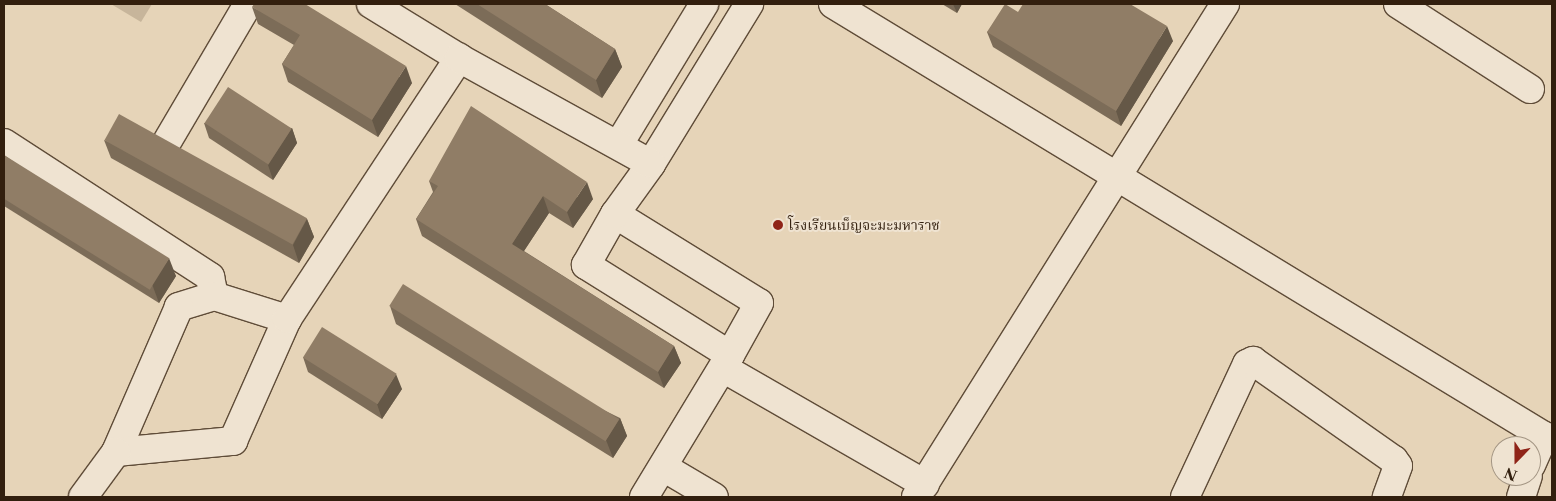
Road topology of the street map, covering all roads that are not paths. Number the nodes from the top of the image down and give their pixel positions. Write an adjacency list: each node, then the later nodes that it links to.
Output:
1 (248, 4): 10 (street)
2 (371, 4): 8 (street)
3 (704, 4): 12 (street)
4 (749, 4): 13 (street)
5 (833, 4): 14 (street)
6 (1224, 4): 14 (street)
7 (1398, 4): 9 (street)
8 (459, 58): 12 (street); 17 (street)
9 (1530, 89)
10 (168, 140)
11 (4, 143): 16 (street)
12 (619, 144): 13 (street)
13 (652, 164): 15 (street)
14 (1118, 176): 19 (street); 23 (street)
15 (615, 214): 18 (street); 18 (street)
16 (214, 296): 17 (street); 21 (street)
17 (287, 319): 21 (street)
18 (726, 362): 22 (street); 23 (street)
19 (1548, 438): 20 (street)
20 (1541, 449)
21 (116, 452): 24 (street)
22 (663, 467): 25 (street); 26 (street)
23 (920, 491)
24 (83, 497)
25 (644, 497)
26 (714, 497)
27 (1185, 497): 28 (street)
28 (1387, 497)

